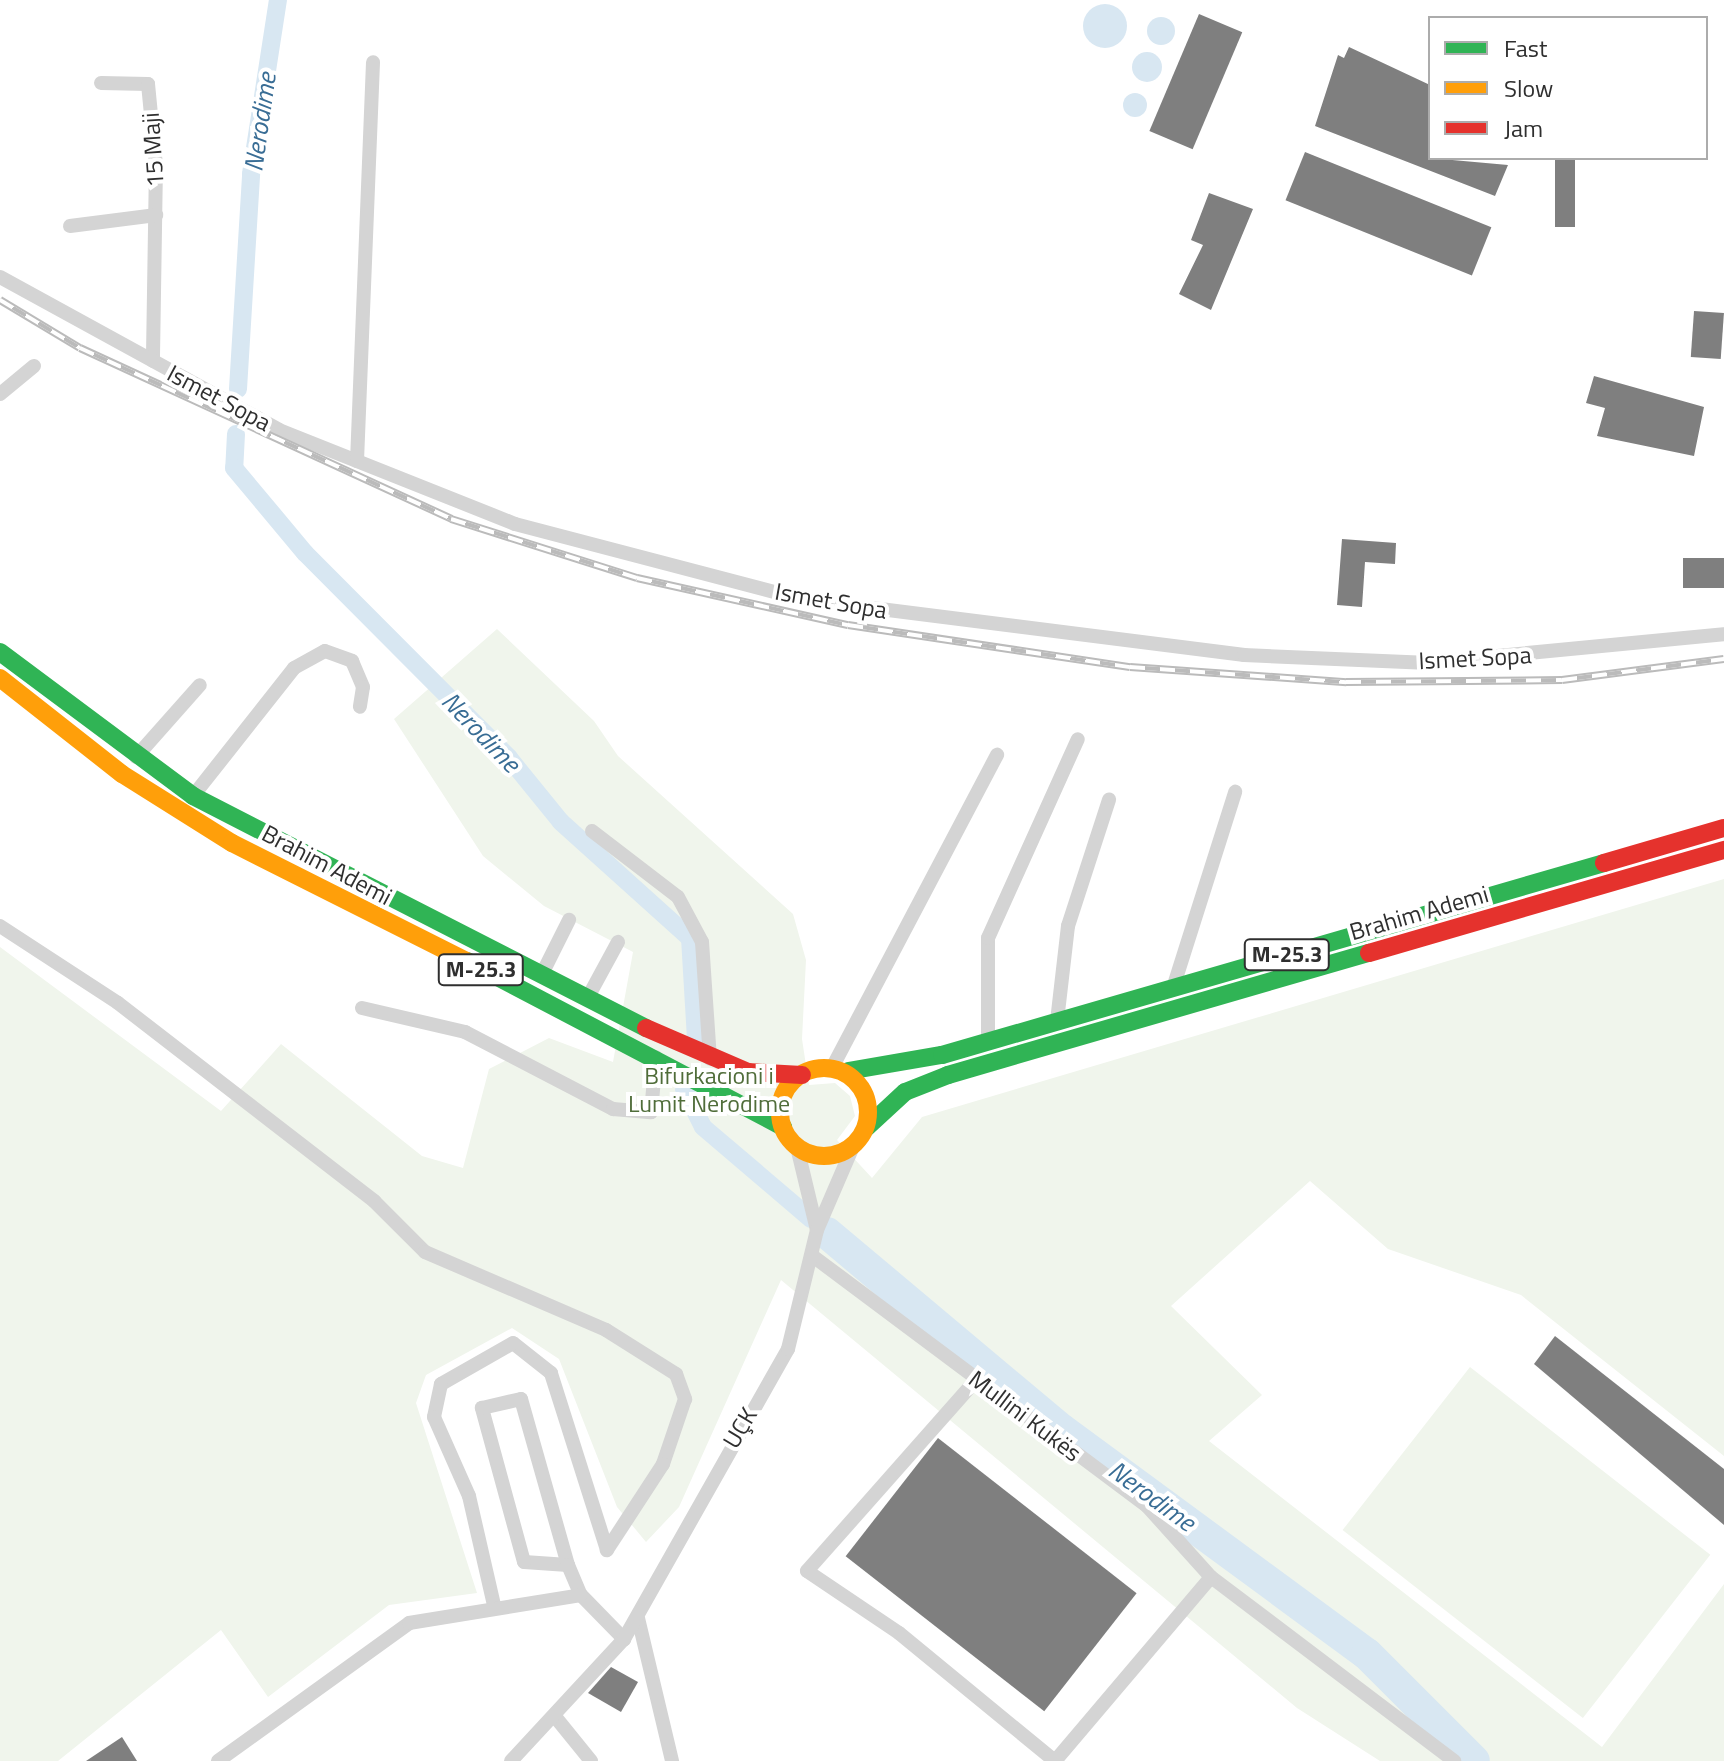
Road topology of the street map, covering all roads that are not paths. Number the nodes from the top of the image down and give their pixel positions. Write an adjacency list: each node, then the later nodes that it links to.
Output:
1 (373, 62): 9 (street)
2 (101, 83): 3 (street, 15 Maji)
3 (156, 215): 4 (street, 15 Maji); 6 (street, 15 Maji)
4 (70, 226)
5 (0, 277): 6 (street, Ismet Sopa)
6 (153, 361): 9 (street, Ismet Sopa)
7 (34, 366): 8 (street)
8 (0, 394)
9 (357, 461): 10 (street, Ismet Sopa)
10 (1724, 634)
11 (0, 652): 17 (main road, Brahim Ademi / M-25.3)
12 (0, 678): 33 (main road, Brahim Ademi / M-25.3)
13 (200, 685): 17 (street)
14 (360, 707): 19 (street)
15 (1078, 739): 32 (street)
16 (997, 755): 35 (street)
17 (136, 757): 19 (main road, Brahim Ademi / M-25.3)
18 (1235, 792): 28 (street)
19 (193, 796): 27 (main road, Brahim Ademi / M-25.3)
20 (1109, 800): 31 (street)
21 (1724, 828): 28 (main road, Brahim Ademi / M-25.3)
22 (592, 831): 34 (street)
23 (1724, 850): 38 (main road, Brahim Ademi / M-25.3)
24 (569, 920): 27 (street)
25 (0, 926): 46 (street)
26 (618, 942): 29 (street)
27 (541, 976): 29 (main road, Brahim Ademi / M-25.3)
28 (1173, 988): 31 (main road, Brahim Ademi / M-25.3)
29 (587, 999): 34 (main road, Brahim Ademi / M-25.3)
30 (362, 1008): 33 (street)
31 (1057, 1021): 32 (main road, Brahim Ademi / M-25.3)
32 (988, 1041): 35 (main road, Brahim Ademi / M-25.3)
33 (656, 1057): 37 (main road, Brahim Ademi / M-25.3)
34 (710, 1059): 36 (main road, Brahim Ademi / M-25.3)
35 (840, 1069): 36 (main road, Brahim Ademi / M-25.3); 38 (main road)
36 (802, 1075): 37 (main road)
37 (783, 1127): 39 (main road, Brahim Ademi / M-25.3)
38 (859, 1136): 39 (main road, Brahim Ademi / M-25.3); 40 (street, UÇK)
39 (797, 1147): 40 (street, UÇK)
40 (817, 1230): 41 (street, UÇK)
41 (814, 1257): 42 (street, Mullini Kukës); 47 (street, UÇK)
42 (976, 1380): 44 (street, Mullini Kukës); 44 (street)
43 (568, 1565): 43 (street); 45 (street)
44 (1211, 1577): 54 (street, Mullini Kukës)
45 (581, 1595): 46 (street); 48 (street)
46 (494, 1605): 50 (street)
47 (638, 1618): 48 (street, UÇK); 53 (street)
48 (624, 1639): 49 (street, UÇK)
49 (557, 1719): 51 (street, UÇK); 52 (street)
50 (218, 1761)
51 (511, 1761)
52 (591, 1761)
53 (672, 1761)
54 (1454, 1761)

